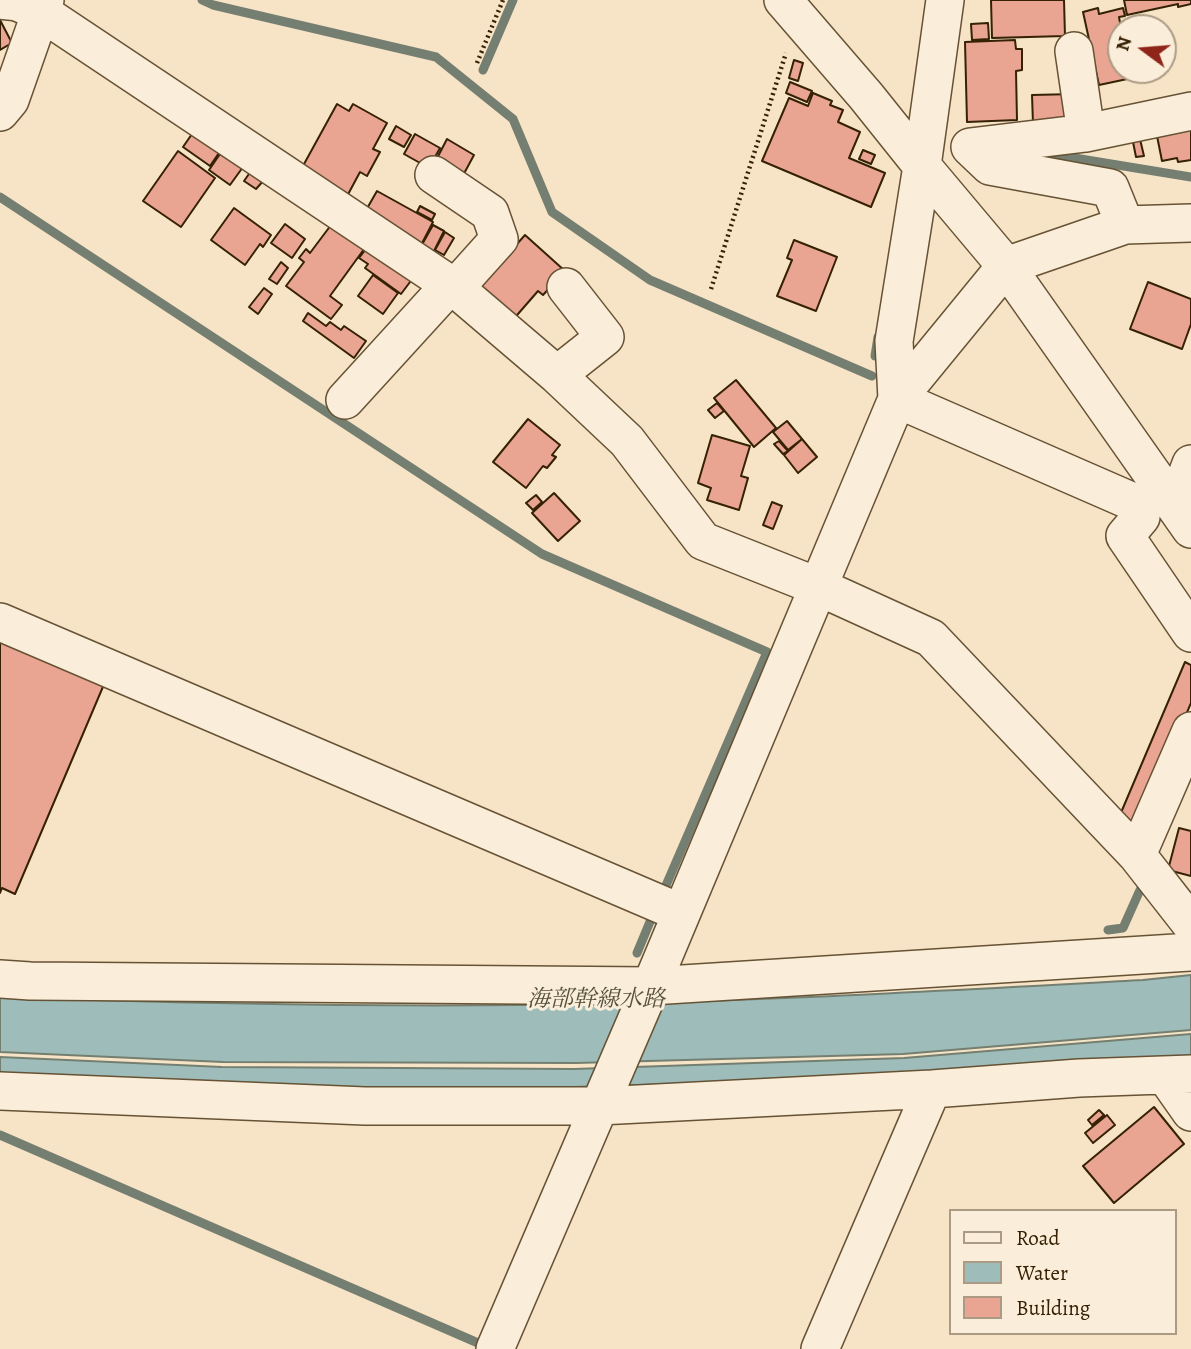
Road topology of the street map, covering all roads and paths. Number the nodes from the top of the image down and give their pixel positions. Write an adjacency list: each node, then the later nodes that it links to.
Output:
1 (0, 0): 4 (street)
2 (503, 0): 7 (path)
3 (946, 0): 11 (street)
4 (43, 6): 9 (street); 16 (street)
5 (790, 8): 11 (street); 18 (path)
6 (1074, 51): 10 (street)
7 (477, 63)
8 (1191, 111): 10 (street)
9 (0, 112)
10 (1086, 132): 14 (street)
11 (922, 166): 15 (street); 20 (street)
12 (434, 175): 16 (street)
13 (1191, 223): 14 (street)
14 (1125, 225): 15 (street)
15 (1006, 266): 20 (street); 23 (street)
16 (453, 287): 19 (street); 21 (street)
17 (566, 287): 19 (street)
18 (711, 289)
19 (557, 375): 24 (street)
20 (897, 399): 24 (street); 26 (street)
21 (345, 400)
22 (1191, 464): 23 (street)
23 (1183, 517)
24 (819, 587): 28 (street); 29 (street)
25 (0, 622): 29 (street)
26 (1191, 633)
27 (1191, 732): 28 (street)
28 (1137, 855): 30 (street)
29 (681, 913): 33 (street)
30 (1191, 924)
31 (1191, 952): 33 (street)
32 (0, 979): 33 (street)
33 (648, 993): 37 (street)
34 (1178, 1074): 35 (street); 38 (street)
35 (932, 1089): 37 (street); 40 (street)
36 (0, 1091): 37 (street)
37 (601, 1100): 39 (street)
38 (1191, 1112)
39 (495, 1349)
40 (820, 1349)

